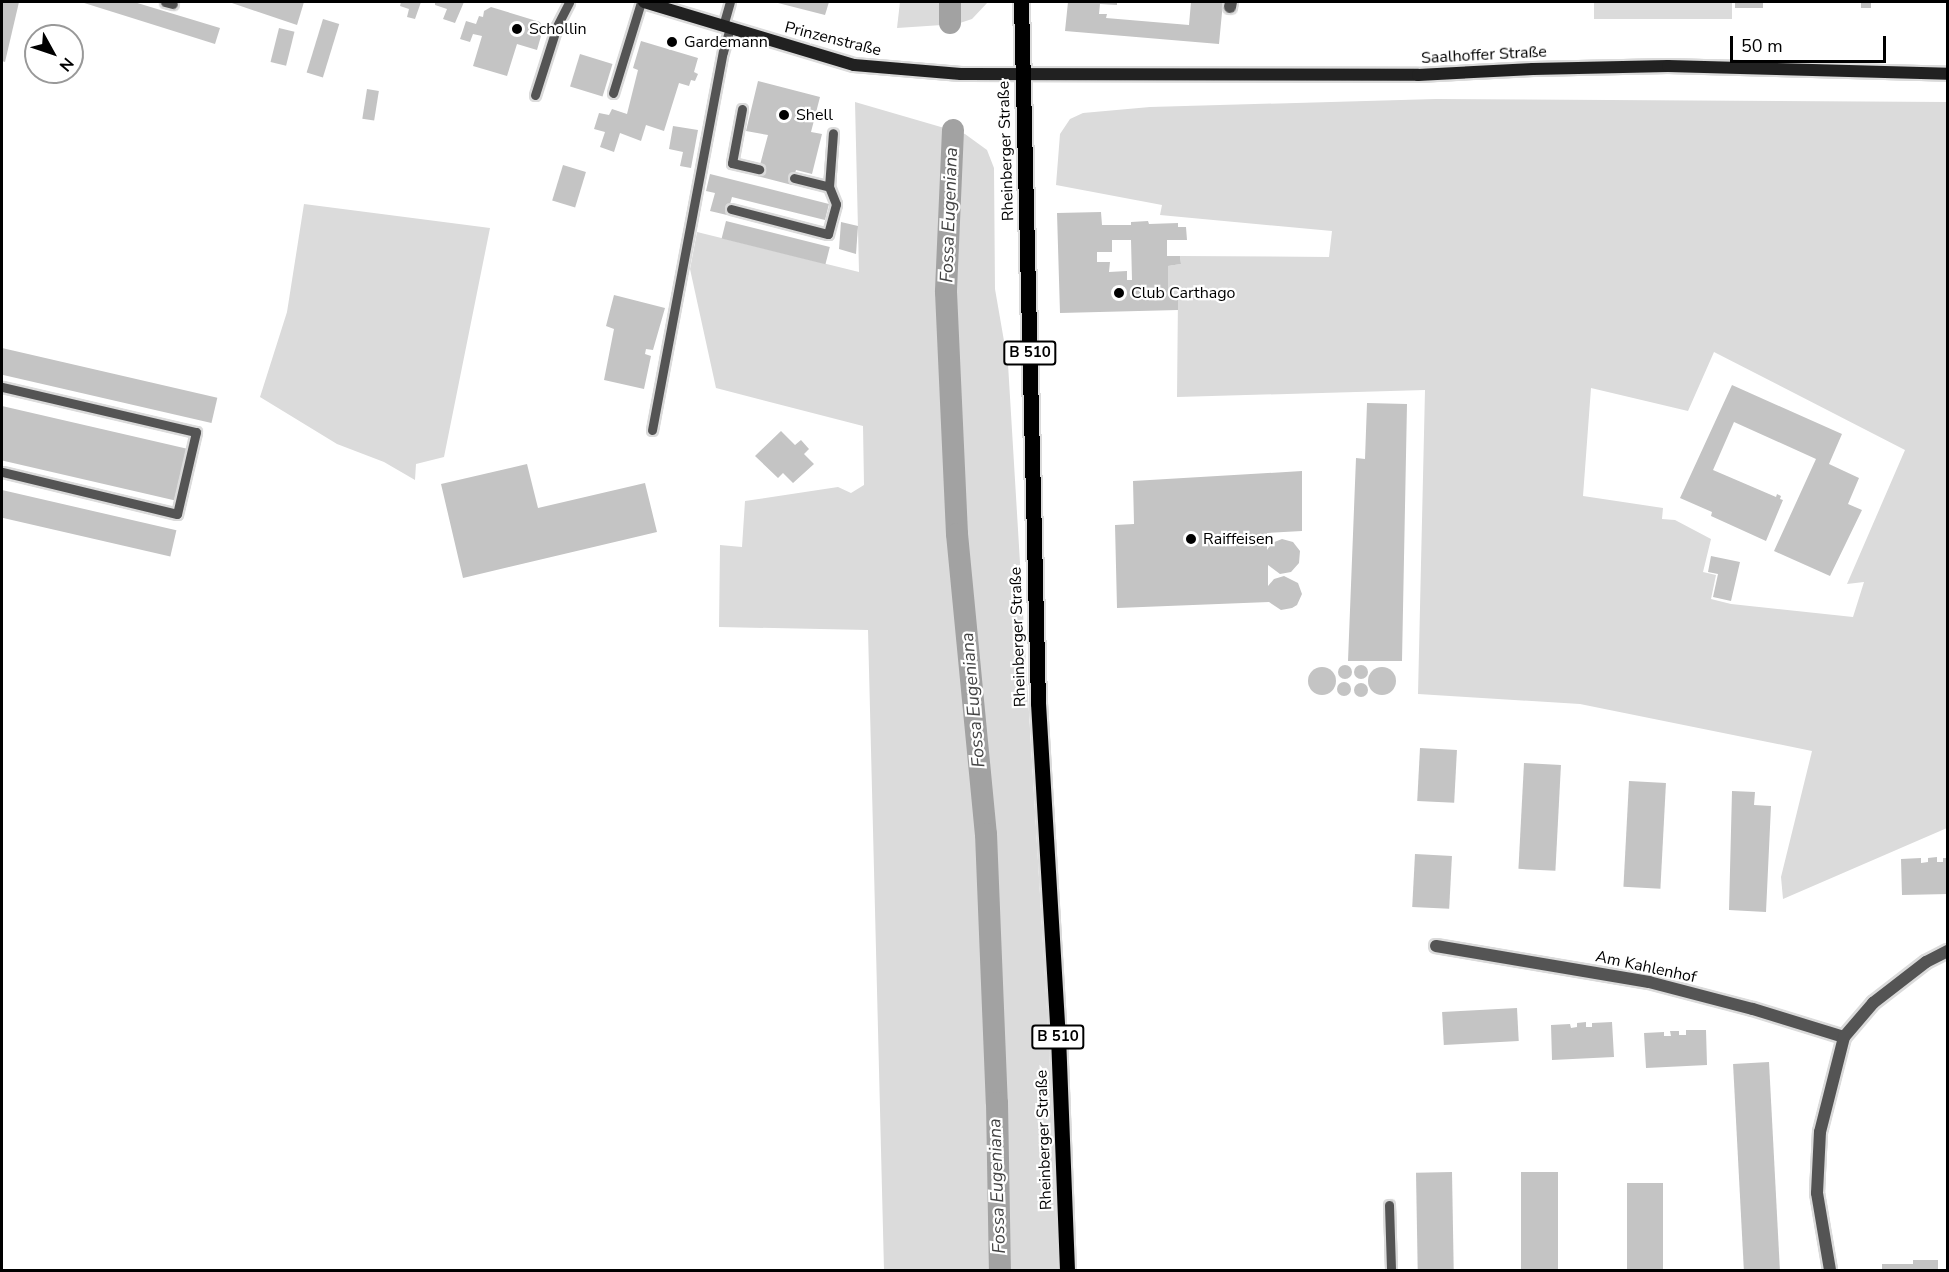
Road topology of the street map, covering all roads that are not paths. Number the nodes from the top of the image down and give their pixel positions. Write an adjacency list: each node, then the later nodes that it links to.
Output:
1 (569, 2): 9 (lane)
2 (642, 2): 5 (main road, Prinzenstraße); 8 (lane)
3 (730, 2): 5 (lane)
4 (1021, 2): 7 (main road, Rheinberger Straße / B 510)
5 (726, 27): 7 (main road, Prinzenstraße); 17 (lane)
6 (1947, 74): 7 (main road, Saalhoffer Straße)
7 (1022, 75): 23 (main road, Rheinberger Straße / B 510)
8 (613, 93)
9 (535, 95)
10 (742, 109): 12 (lane)
11 (833, 133): 14 (lane)
12 (759, 170)
13 (794, 178): 14 (lane)
14 (829, 187): 15 (lane)
15 (731, 209)
16 (2, 387): 18 (lane)
17 (652, 430)
18 (2, 472)
19 (1436, 946): 21 (street, Am Kahlenhof)
20 (1947, 951): 21 (street)
21 (1844, 1037): 25 (street)
22 (1389, 1204): 24 (lane)
23 (1067, 1270)
24 (1391, 1270)
25 (1830, 1270)

